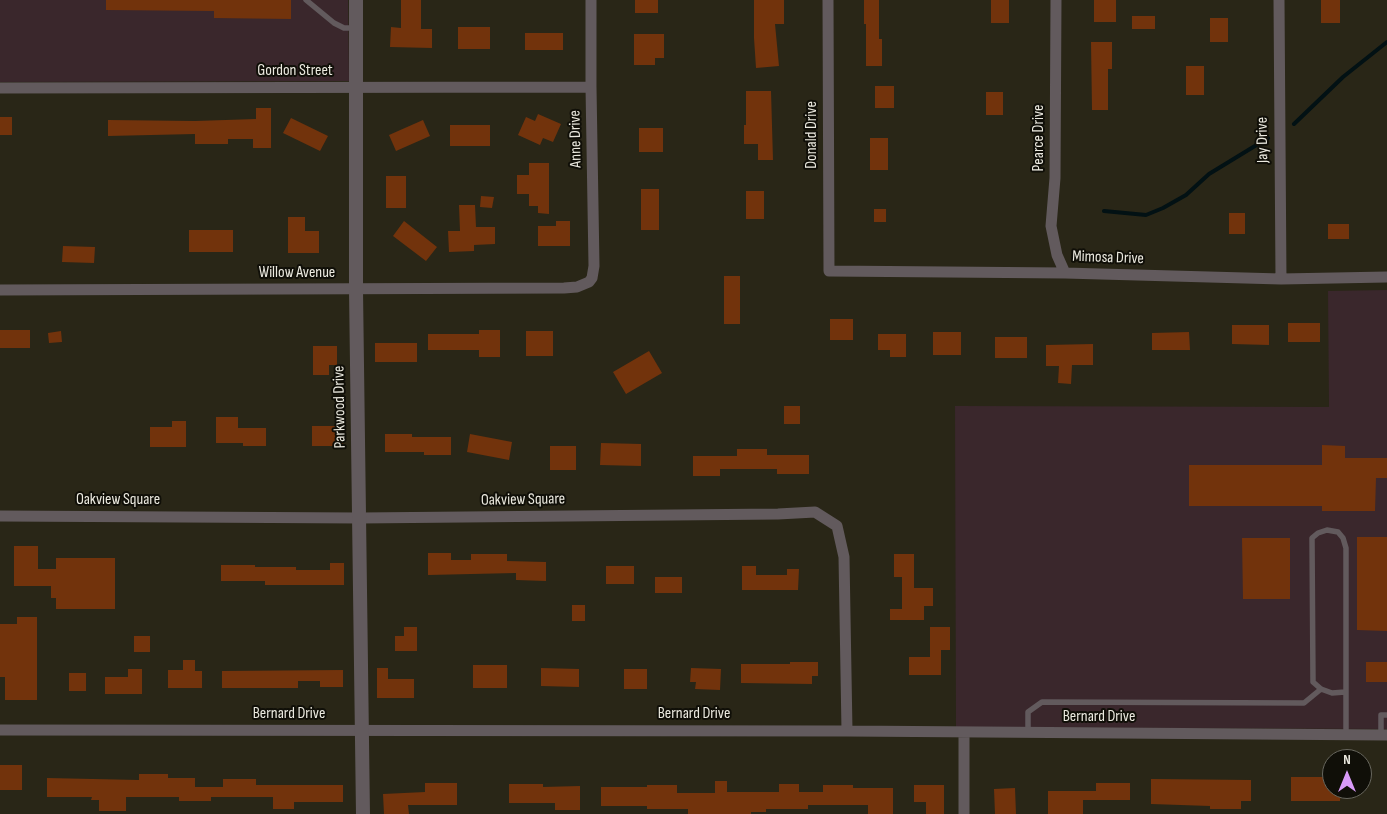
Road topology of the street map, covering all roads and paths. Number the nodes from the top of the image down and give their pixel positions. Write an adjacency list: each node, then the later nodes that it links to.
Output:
1 (306, 0): 7 (lane)
2 (356, 0): 7 (street, Parkwood Drive)
3 (591, 0): 9 (street, Anne Drive)
4 (828, 0): 11 (street, Donald Drive)
5 (1056, 0): 12 (street, Pearce Drive)
6 (1279, 0): 15 (street, Jay Drive)
7 (356, 28): 8 (street, Parkwood Drive)
8 (356, 87): 9 (street, Gordon Street); 10 (street, Gordon Street); 17 (street, Parkwood Drive)
9 (591, 87): 14 (street, Anne Drive)
10 (0, 88)
11 (829, 271): 12 (street, Mimosa Drive)
12 (1064, 273): 15 (street, Mimosa Drive)
13 (1387, 277): 15 (street, Mimosa Drive)
14 (592, 278): 17 (street, Willow Avenue)
15 (1281, 279)
16 (0, 290): 17 (street, Willow Avenue)
17 (356, 290): 19 (street, Parkwood Drive)
18 (0, 516): 19 (street, Oakview Square)
19 (360, 518): 24 (street, Parkwood Drive); 25 (street, Oakview Square)
20 (1321, 689): 21 (lane); 21 (lane); 27 (lane)
21 (1345, 692): 28 (lane)
22 (1387, 715): 29 (lane)
23 (0, 730): 24 (street, Bernard Drive)
24 (362, 731): 25 (street, Bernard Drive); 30 (street, Parkwood Drive)
25 (847, 731): 26 (street, Bernard Drive)
26 (964, 733): 27 (street, Bernard Drive); 31 (street)
27 (1028, 733): 28 (street, Bernard Drive)
28 (1346, 735): 29 (street, Bernard Drive)
29 (1384, 735)
30 (363, 814)
31 (964, 814)

